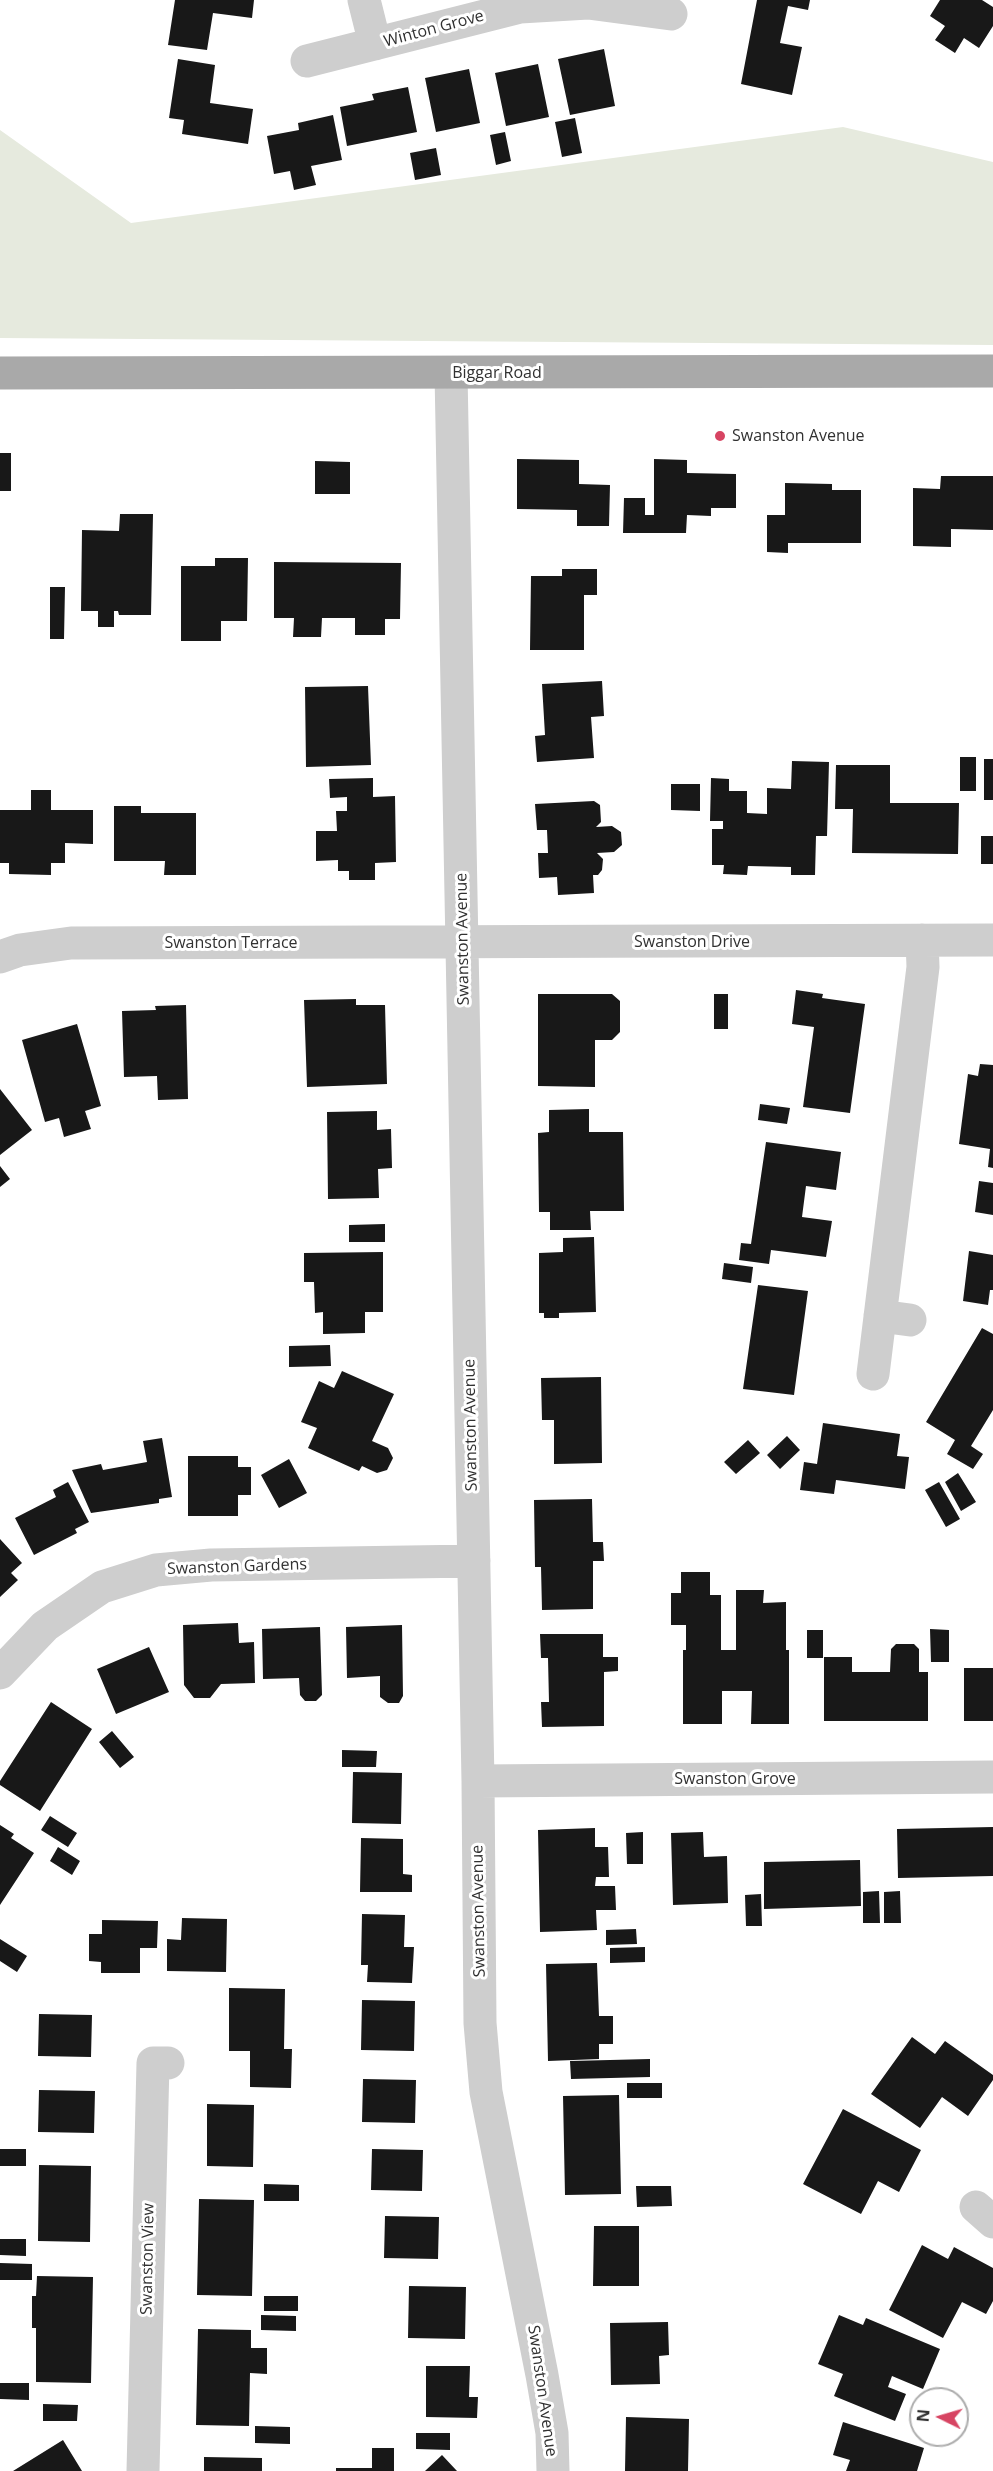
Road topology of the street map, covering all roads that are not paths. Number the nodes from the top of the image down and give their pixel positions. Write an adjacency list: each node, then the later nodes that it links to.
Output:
1 (364, 0): 3 (street, Winton Grove)
2 (671, 14): 3 (street, Winton Grove)
3 (375, 44): 4 (street, Winton Grove)
4 (307, 61)
5 (993, 371): 7 (main road, Biggar Road)
6 (0, 373): 7 (main road, Biggar Road)
7 (451, 373): 10 (street, Swanston Avenue)
8 (922, 940): 9 (street, Swanston Drive); 10 (street, Swanston Drive); 12 (street)
9 (993, 940)
10 (463, 943): 11 (street, Swanston Terrace); 13 (street, Swanston Avenue)
11 (0, 957)
12 (873, 1374)
13 (474, 1561): 14 (street, Swanston Gardens); 16 (street, Swanston Avenue)
14 (0, 1673)
15 (993, 1777): 16 (street, Swanston Grove)
16 (478, 1781): 19 (street, Swanston Avenue)
17 (168, 2063): 18 (street, Swanston View)
18 (143, 2471)
19 (553, 2471)

